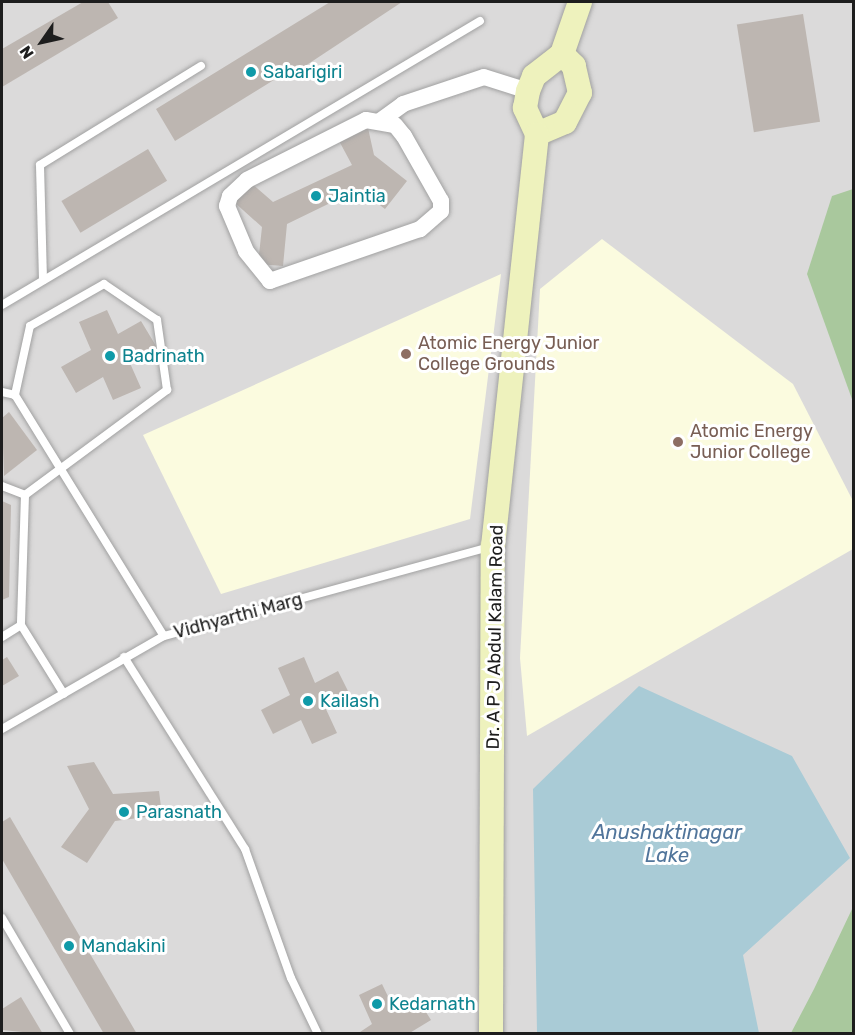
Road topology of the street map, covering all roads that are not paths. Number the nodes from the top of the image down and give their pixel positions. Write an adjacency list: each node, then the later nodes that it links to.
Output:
1 (580, 2): 3 (street)
2 (480, 21): 8 (lane)
3 (562, 54): 5 (street); 7 (street)
4 (201, 66): 8 (lane)
5 (528, 91): 6 (street); 7 (street)
6 (380, 121): 6 (street)
7 (537, 134): 15 (street, Dr. A P J Abdul Kalam Road)
8 (43, 280): 9 (lane)
9 (2, 305)
10 (2, 392): 11 (lane)
11 (15, 395): 12 (lane); 12 (lane)
12 (59, 467): 14 (lane); 17 (lane)
13 (2, 486): 14 (lane)
14 (25, 495): 16 (lane)
15 (493, 546): 17 (lane, Vidhyarthi Marg); 25 (street, Dr. A P J Abdul Kalam Road)
16 (21, 626): 18 (lane); 20 (lane)
17 (164, 636): 19 (lane, Vidhyarthi Marg)
18 (2, 637)
19 (123, 657): 20 (lane, Vidhyarthi Marg); 24 (lane)
20 (64, 694): 21 (lane, Vidhyarthi Marg)
21 (2, 729)
22 (2, 918): 23 (lane)
23 (70, 1034)
24 (318, 1034)
25 (491, 1034)

